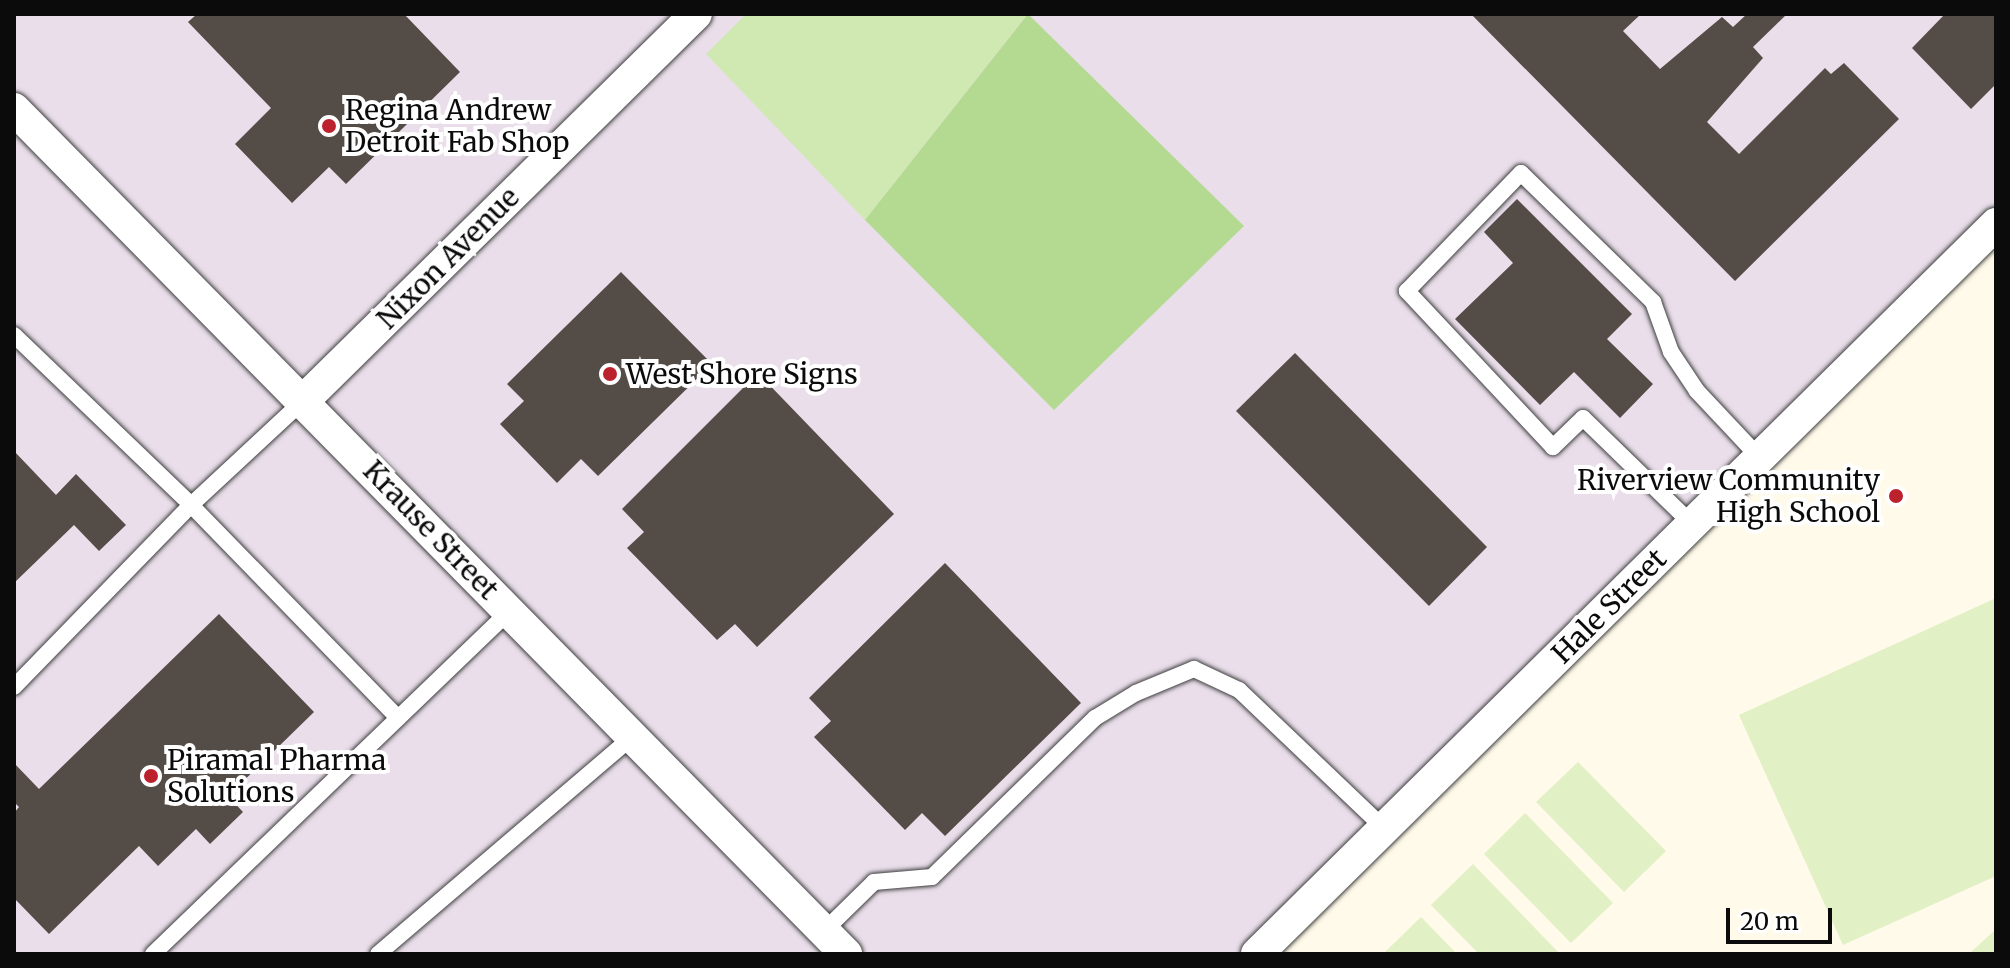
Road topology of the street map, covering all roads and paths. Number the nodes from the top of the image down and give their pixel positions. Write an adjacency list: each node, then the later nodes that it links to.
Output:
1 (690, 16): 5 (street, Nixon Avenue)
2 (14, 109): 5 (street, Krause Street)
3 (1996, 224): 6 (street, Hale Street)
4 (14, 335): 7 (lane)
5 (304, 400): 7 (lane); 9 (street, Krause Street)
6 (1759, 457): 8 (street, Hale Street); 8 (lane)
7 (191, 505): 10 (lane); 11 (lane)
8 (1692, 524): 13 (street, Hale Street)
9 (510, 611): 11 (lane); 12 (street, Krause Street)
10 (14, 687)
11 (398, 718): 15 (lane)
12 (633, 736): 14 (street, Krause Street); 16 (lane)
13 (1384, 828): 14 (lane); 18 (street, Hale Street)
14 (824, 931): 17 (street, Krause Street)
15 (153, 954)
16 (378, 954)
17 (846, 954)
18 (1257, 954)

